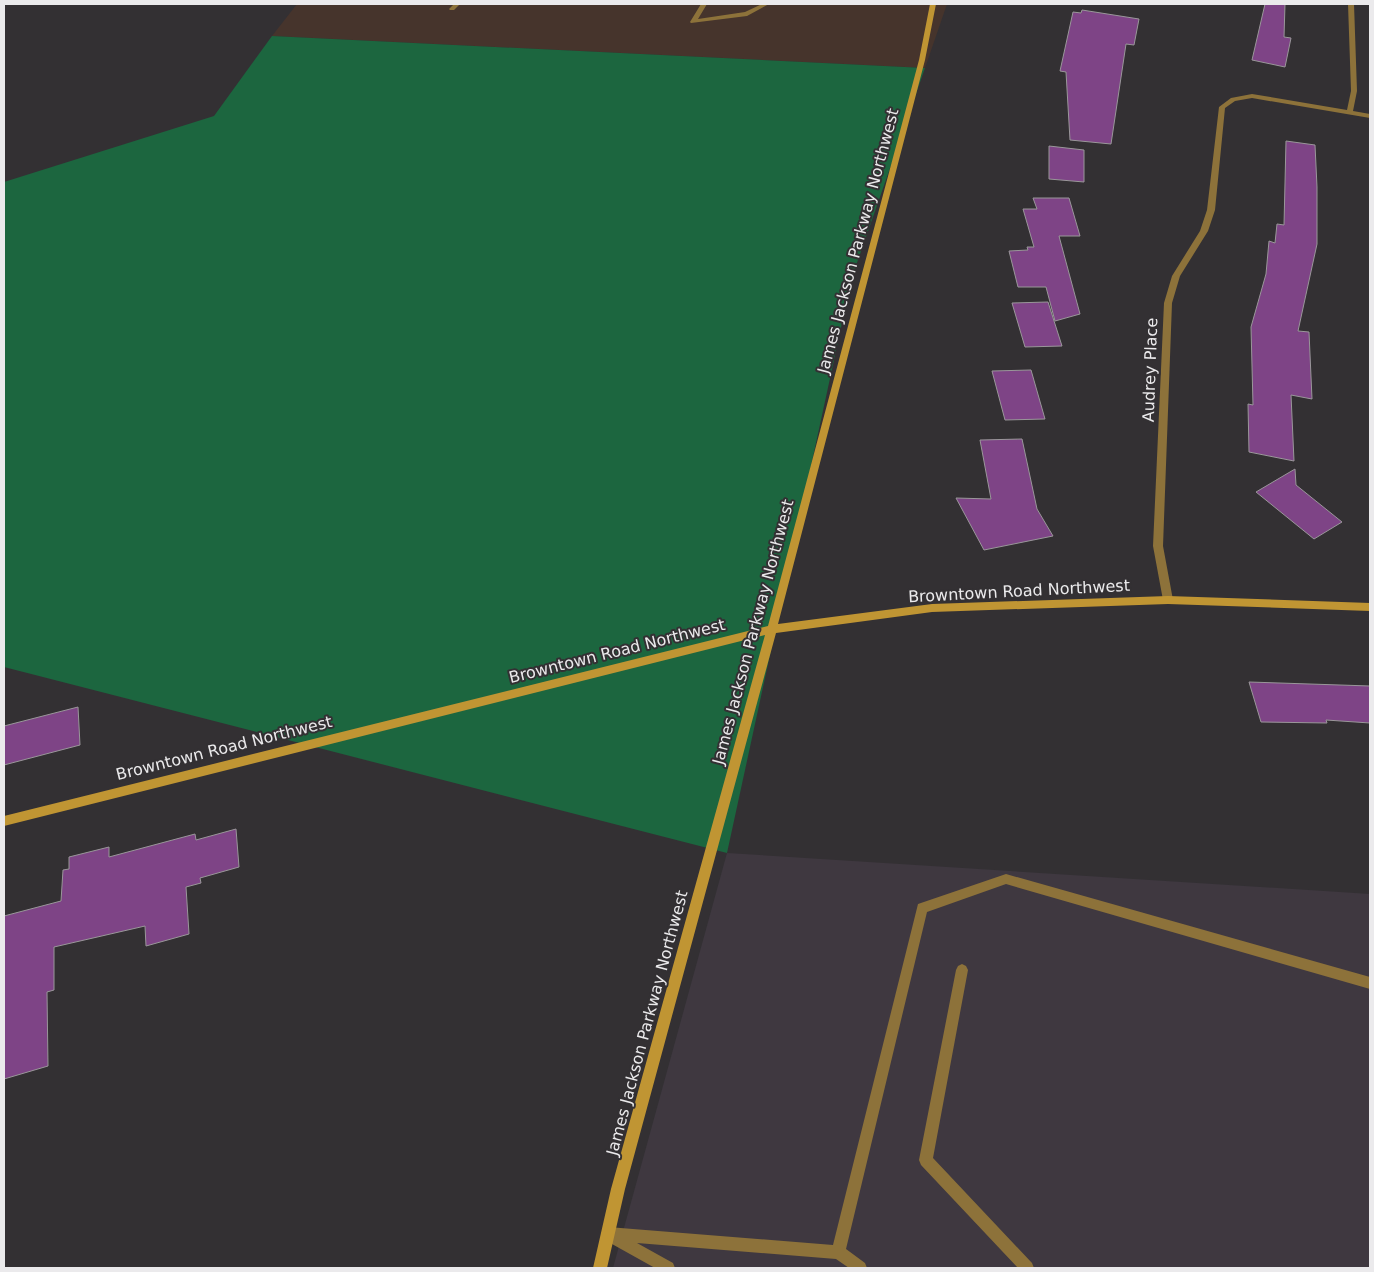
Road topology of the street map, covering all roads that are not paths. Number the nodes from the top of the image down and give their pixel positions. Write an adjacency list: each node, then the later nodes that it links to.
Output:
1 (458, 4): 6 (street)
2 (704, 4): 3 (street)
3 (766, 4)
4 (932, 4): 11 (main road, James Jackson Parkway Northwest)
5 (1351, 4): 7 (street)
6 (452, 9)
7 (1350, 112): 8 (street, Audrey Place); 9 (street, Audrey Place)
8 (1370, 116)
9 (1168, 600): 10 (main road, Browntown Road Northwest); 11 (main road, Browntown Road Northwest)
10 (1370, 607)
11 (772, 629): 12 (main road, Browntown Road Northwest); 15 (main road, James Jackson Parkway Northwest)
12 (4, 821)
13 (962, 970): 20 (street)
14 (1370, 983): 16 (street)
15 (608, 1234): 16 (street); 17 (main road, James Jackson Parkway Northwest); 18 (street)
16 (838, 1252): 19 (street)
17 (600, 1268)
18 (668, 1268)
19 (860, 1268)
20 (1027, 1268)

